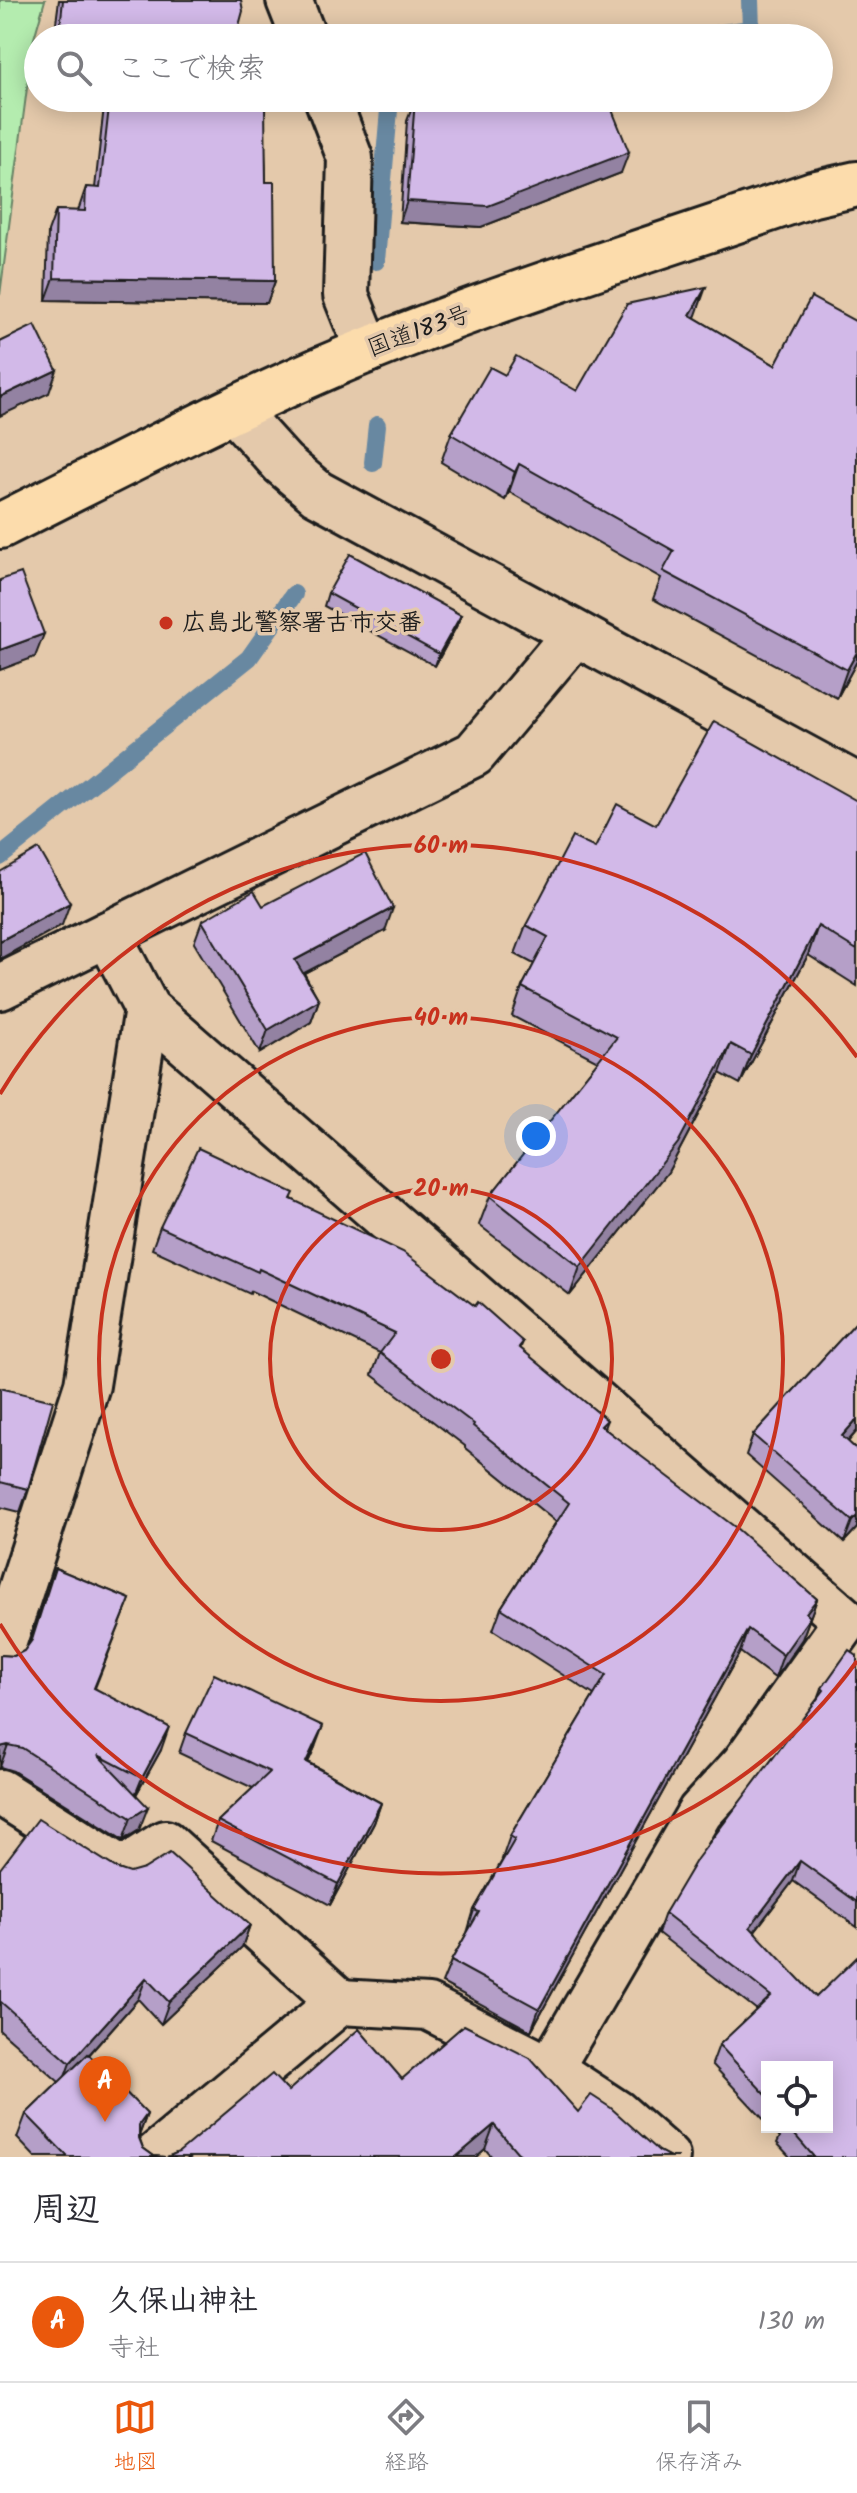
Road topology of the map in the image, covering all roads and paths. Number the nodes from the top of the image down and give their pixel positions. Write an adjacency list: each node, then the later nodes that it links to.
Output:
1 (289, 0): 2 (street)
2 (298, 24)
3 (332, 112): 5 (street)
4 (857, 184): 5 (highway, 国道183号)
5 (368, 350): 6 (highway, 国道183号)
6 (234, 410): 7 (highway, 国道183号); 8 (street)
7 (0, 526)
8 (575, 634): 9 (street); 10 (street)
9 (857, 786)
10 (108, 934): 11 (street); 12 (street)
11 (0, 987)
12 (147, 1009): 13 (street); 16 (street)
13 (0, 1654)
14 (0, 1792): 15 (street)
15 (340, 2002): 16 (street); 17 (street)
16 (550, 2069): 19 (street)
17 (198, 2141): 18 (street)
18 (154, 2157)
19 (667, 2157)

